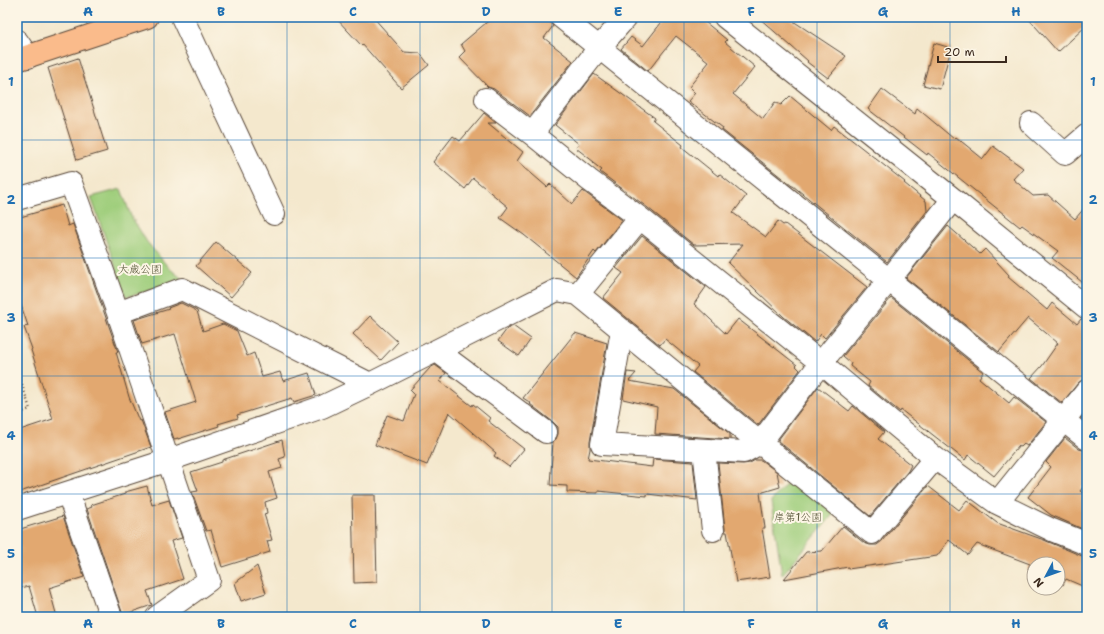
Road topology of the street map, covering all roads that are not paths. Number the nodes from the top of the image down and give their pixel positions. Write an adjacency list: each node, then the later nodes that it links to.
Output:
1 (147, 17): 7 (main road)
2 (182, 17): 14 (street)
3 (561, 17): 6 (street)
4 (626, 17): 6 (street)
5 (725, 17): 13 (street)
6 (599, 48): 10 (street); 16 (street)
7 (21, 53)
8 (486, 99): 10 (street)
9 (1031, 124): 11 (street)
10 (532, 134): 15 (street)
11 (1083, 144)
12 (17, 199): 19 (street)
13 (953, 199): 16 (street); 18 (street)
14 (274, 214)
15 (640, 218): 17 (street); 22 (street)
16 (889, 280): 22 (street); 25 (street)
17 (578, 294): 20 (street); 21 (street)
18 (1087, 308)
19 (118, 313): 23 (street); 31 (street)
20 (622, 330): 28 (street); 29 (street)
21 (437, 351): 23 (street); 26 (street)
22 (821, 363): 28 (street); 30 (street)
23 (370, 384): 31 (street)
24 (1087, 391): 25 (street)
25 (1064, 420): 27 (street); 33 (street)
26 (546, 432)
27 (1087, 439)
28 (760, 443): 29 (street); 30 (street)
29 (704, 450): 35 (street)
30 (935, 458): 33 (street)
31 (168, 460): 32 (street); 38 (street)
32 (68, 493): 34 (street); 37 (street)
33 (997, 503): 36 (street)
34 (17, 509)
35 (713, 530)
36 (1087, 544)
37 (111, 617)
38 (157, 617)

